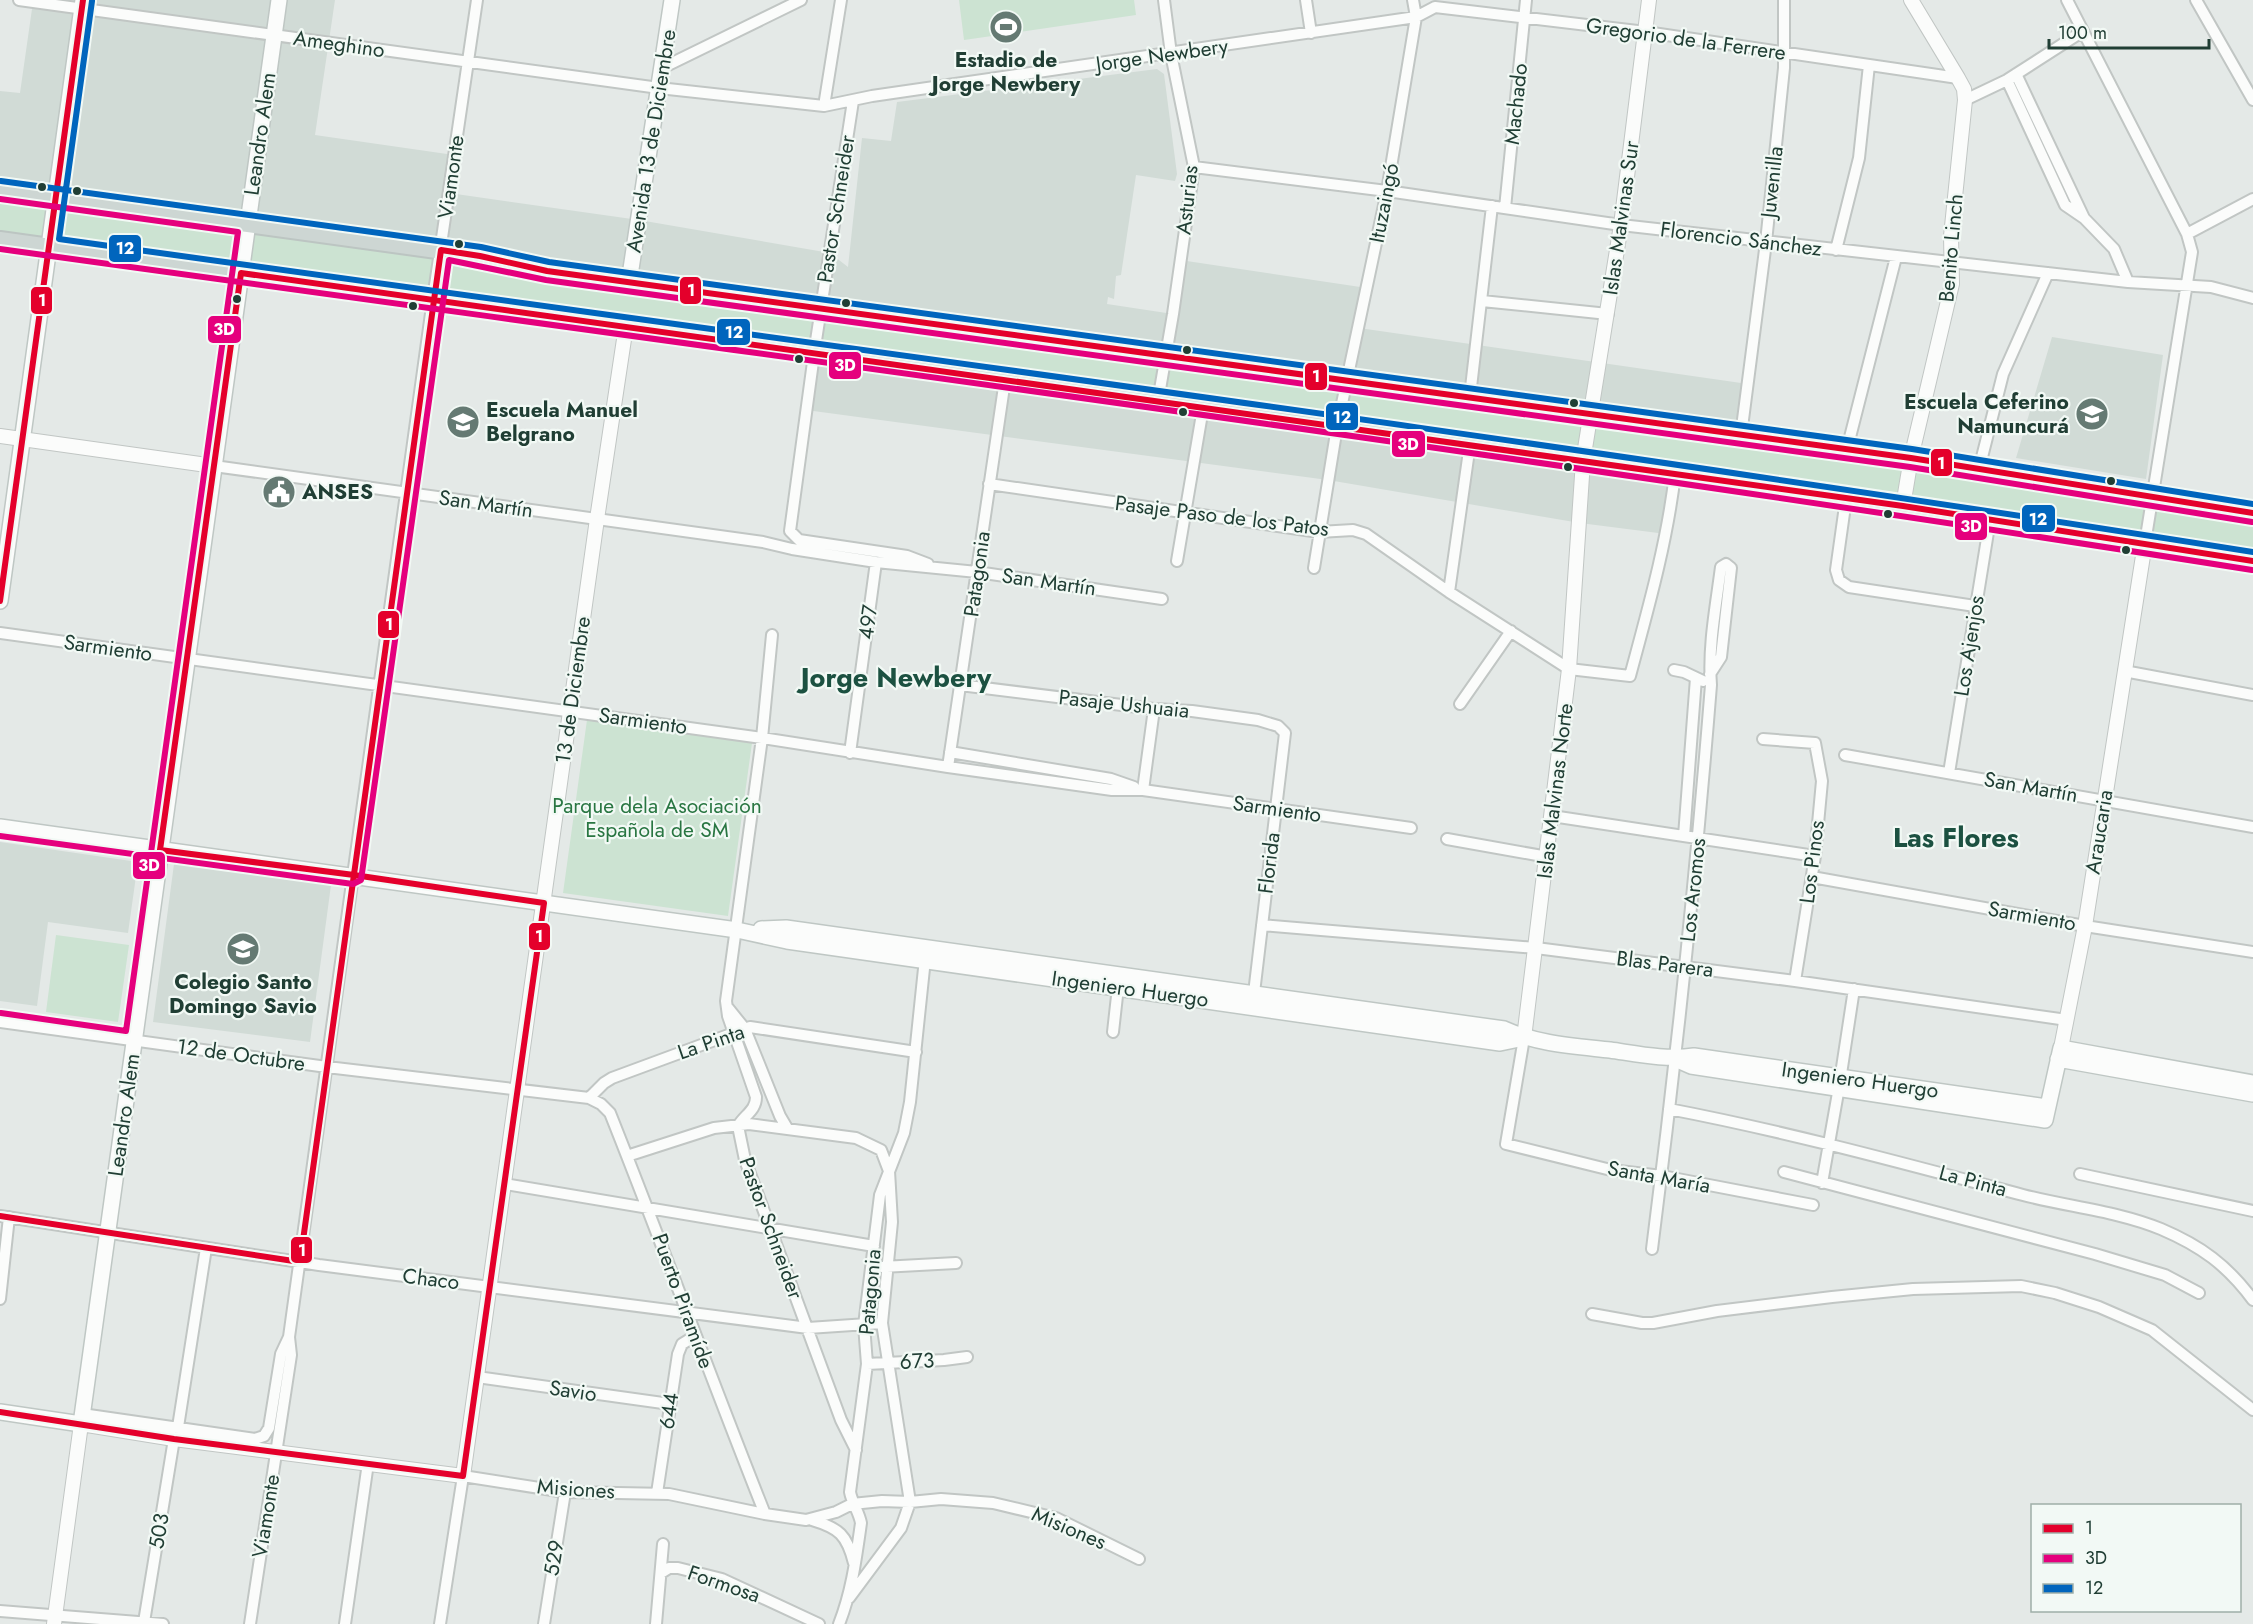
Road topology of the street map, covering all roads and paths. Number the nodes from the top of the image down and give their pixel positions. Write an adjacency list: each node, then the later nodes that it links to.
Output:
1 (19, 0): 17 (street, Ameghino)
2 (279, 0): 23 (main road, Leandro Alem)
3 (477, 0): 26 (street, Viamonte)
4 (672, 0): 28 (main road, Avenida 13 de Diciembre)
5 (801, 0): 28 (street)
6 (841, 0): 35 (street, Pastor Schneider)
7 (1164, 0): 25 (street, Asturias)
8 (1306, 0): 22 (street)
9 (1413, 0): 18 (street, Ituzaingó)
10 (1526, 0): 19 (street, Machado)
11 (1649, 0): 21 (street, Islas Malvinas Sur)
12 (1784, 0): 24 (street, Juvenilla)
13 (1911, 0): 30 (street, Benito Linch)
14 (2067, 0): 20 (street)
15 (2196, 0): 33 (street)
16 (1435, 3): 18 (street, Gregorio de la Ferrere); 19 (street, Gregorio de la Ferrere)
17 (83, 4): 23 (street, Ameghino); 39 (main road)
18 (1416, 17): 22 (street, Jorge Newbery); 38 (street, Ituzaingó)
19 (1525, 17): 21 (street, Gregorio de la Ferrere); 42 (street, Machado)
20 (2083, 31): 29 (street); 45 (street)
21 (1646, 32): 24 (street, Gregorio de la Ferrere); 44 (street, Islas Malvinas Sur)
22 (1311, 33): 25 (street, Jorge Newbery)
23 (274, 35): 26 (street, Ameghino); 43 (main road, Leandro Alem)
24 (1783, 52): 27 (street, Gregorio de la Ferrere); 47 (street, Juvenilla)
25 (1171, 54): 34 (street, Jorge Newbery); 36 (street, Asturias)
26 (468, 62): 31 (street, Ameghino); 49 (street, Viamonte)
27 (1869, 64): 30 (street, Gregorio de la Ferrere); 50 (street)
28 (662, 68): 31 (main road, Avenida 13 de Diciembre)
29 (2012, 77): 32 (street); 56 (street)
30 (1958, 78): 32 (street, Benito Linch)
31 (659, 88): 35 (street, Jorge Newbery); 55 (main road, Avenida 13 de Diciembre)
32 (1965, 100): 52 (street, Benito Linch)
33 (2253, 100)
34 (853, 101): 35 (street, Jorge Newbery); 61 (street, Pastor Schneider)
35 (824, 106)
36 (1194, 166): 38 (street, Florencio Sánchez); 65 (street, Asturias)
37 (0, 190): 39 (main road)
38 (1387, 191): 41 (street, Florencio Sánchez); 66 (street, Ituzaingó)
39 (56, 197): 43 (main road); 48 (main road)
40 (2253, 199): 45 (street)
41 (1492, 206): 42 (street, Florencio Sánchez); 60 (street)
42 (1505, 208): 44 (street, Florencio Sánchez)
43 (248, 224): 49 (main road); 53 (main road, Leandro Alem)
44 (1621, 225): 47 (street, Florencio Sánchez); 62 (street, Islas Malvinas Sur)
45 (2187, 234): 57 (street)
46 (0, 240): 48 (main road)
47 (1766, 242): 50 (street, Florencio Sánchez); 73 (street, Juvenilla)
48 (49, 247): 53 (main road); 76 (main road)
49 (441, 250): 55 (main road); 59 (street, Viamonte)
50 (1836, 250): 51 (street, Florencio Sánchez)
51 (1896, 257): 52 (street, Florencio Sánchez); 78 (street)
52 (1952, 263): 54 (street, Florencio Sánchez); 79 (street, Benito Linch)
53 (241, 273): 59 (main road); 81 (main road, Leandro Alem)
54 (2048, 273): 56 (street, Florencio Sánchez); 82 (street)
55 (629, 282): 61 (main road)
56 (2128, 282): 57 (street, Florencio Sánchez)
57 (2188, 285): 58 (street, Florencio Sánchez); 86 (street)
58 (2253, 298)
59 (433, 300): 63 (main road); 85 (street, Viamonte)
60 (1482, 301): 62 (street); 68 (street)
61 (821, 307): 64 (street, Pastor Schneider); 65 (main road)
62 (1608, 314): 71 (street, Islas Malvinas Sur)
63 (626, 326): 64 (main road); 91 (street, 13 de Diciembre)
64 (814, 352): 67 (main road); 93 (street, Pastor Schneider)
65 (1166, 354): 66 (main road); 69 (street, Asturias)
66 (1348, 379): 68 (main road); 72 (street, Ituzaingó)
67 (1005, 380): 69 (main road); 84 (street, Patagonia)
68 (1470, 396): 71 (main road)
69 (1158, 401): 70 (main road)
70 (1203, 408): 72 (main road); 89 (street)
71 (1592, 412): 73 (main road); 75 (street, Islas Malvinas Sur)
72 (1337, 427): 77 (main road); 94 (street)
73 (1741, 435): 78 (main road)
74 (0, 436): 76 (street, San Martín)
75 (1588, 436): 80 (street, Islas Malvinas Norte)
76 (22, 439): 81 (street, San Martín); 104 (main road)
77 (1470, 444): 80 (main road); 102 (street)
78 (1847, 449): 79 (main road)
79 (1911, 458): 82 (main road); 88 (street, Benito Linch)
80 (1583, 461): 83 (main road); 110 (street, Islas Malvinas Norte)
81 (214, 466): 85 (street, San Martín); 109 (main road, Leandro Alem)
82 (1979, 469): 86 (main road)
83 (1675, 474): 87 (main road); 110 (street, Pasaje Paso de los Patos)
84 (990, 484): 89 (street, Pasaje Paso de los Patos); 101 (street, Patagonia)
85 (407, 493): 91 (street, San Martín); 115 (street, Viamonte)
86 (2152, 497): 90 (main road); 95 (street)
87 (1846, 498): 88 (main road); 105 (street)
88 (1902, 506): 92 (main road)
89 (1185, 513): 94 (street, Pasaje Paso de los Patos); 96 (street)
90 (2253, 513)
91 (597, 519): 98 (street, San Martín); 120 (street, 13 de Diciembre)
92 (1990, 520): 95 (main road); 105 (street, Los Ajenjos)
93 (790, 531): 99 (street, San Martín)
94 (1319, 532): 100 (street); 102 (street, Pasaje Paso de los Patos)
95 (2145, 543): 97 (main road); 112 (street, Araucaria)
96 (1177, 561)
97 (2253, 561)
98 (876, 562): 99 (street, San Martín); 125 (street, 497)
99 (936, 566): 101 (street, San Martín)
100 (1314, 568)
101 (977, 572): 103 (street, San Martín); 116 (street, Patagonia)
102 (1449, 592): 106 (street, Pasaje Paso de los Patos)
103 (1162, 599)
104 (0, 601)
105 (1975, 606): 128 (street, Los Ajenjos)
106 (1511, 631): 110 (street, Pasaje Paso de los Patos); 118 (street)
107 (0, 633): 109 (street, Sarmiento)
108 (772, 635): 122 (street)
109 (187, 659): 115 (street, Sarmiento); 139 (main road, Leandro Alem)
110 (1569, 669): 132 (street, Islas Malvinas Norte)
111 (1674, 670): 113 (street)
112 (2124, 671): 117 (street); 130 (street, Araucaria)
113 (1696, 678): 114 (street); 136 (street, Los Aromos)
114 (1711, 679): 114 (street, Los Aromos); 137 (street, Los Aromos)
115 (380, 685): 120 (street, Sarmiento); 142 (street, Viamonte)
116 (960, 685): 119 (street, Pasaje Ushuaia); 124 (street, Patagonia)
117 (2253, 695)
118 (1460, 704)
119 (1154, 709): 121 (street, Pasaje Ushuaia); 129 (street)
120 (570, 711): 122 (street, Sarmiento); 144 (street, 13 de Diciembre)
121 (1285, 733): 131 (street, Florida)
122 (762, 738): 125 (street, Sarmiento); 147 (street)
123 (1763, 739): 140 (street, Los Pinos)
124 (950, 752): 127 (street, Patagonia); 129 (street, Sarmiento)
125 (850, 753): 127 (street, Sarmiento)
126 (1845, 755): 128 (street, San Martín)
127 (948, 767): 129 (street, Sarmiento)
128 (1950, 773): 130 (street, San Martín)
129 (1143, 790): 131 (street, Sarmiento)
130 (2104, 800): 134 (street, San Martín); 146 (street, Araucaria)
131 (1276, 808): 135 (street, Sarmiento); 145 (street, Florida)
132 (1552, 816): 136 (street); 141 (street, Islas Malvinas Norte)
133 (0, 827): 139 (main road, Ingeniero Huergo)
134 (2253, 827)
135 (1410, 828)
136 (1684, 836): 137 (street)
137 (1698, 838): 140 (street); 151 (street, Los Aromos)
138 (1447, 839): 141 (street)
139 (160, 850): 142 (main road, Ingeniero Huergo); 161 (main road, Leandro Alem)
140 (1815, 856): 143 (street, Los Pinos)
141 (1548, 857): 148 (street, Islas Malvinas Norte)
142 (354, 875): 144 (main road, Ingeniero Huergo); 165 (street, Viamonte)
143 (1812, 877): 146 (street, Sarmiento); 152 (street, Los Pinos)
144 (544, 903): 147 (main road, Ingeniero Huergo); 168 (street, 13 de Diciembre)
145 (1262, 925): 148 (street, Blas Parera); 155 (street, Florida)
146 (2085, 926): 149 (street, Sarmiento); 156 (street, Araucaria)
147 (737, 930): 150 (main road, Ingeniero Huergo); 155 (main road, Ingeniero Huergo); 158 (street)
148 (1536, 948): 151 (street, Blas Parera); 160 (street, Islas Malvinas Norte)
149 (2253, 952)
150 (925, 959): 153 (main road, Ingeniero Huergo); 162 (street, Patagonia)
151 (1684, 966): 152 (street, Blas Parera); 164 (street, Los Aromos)
152 (1795, 981): 154 (street, Blas Parera)
153 (1118, 987): 159 (street); 160 (main road, Ingeniero Huergo)
154 (1854, 989): 156 (street, Blas Parera); 166 (street)
155 (1254, 993): 160 (main road, Ingeniero Huergo)
156 (2067, 1020): 163 (street, Araucaria)
157 (0, 1022): 161 (street, 12 de Octubre)
158 (740, 1030): 162 (street, La Pinta); 170 (street, La Pinta); 173 (street); 174 (street)
159 (1113, 1032)
160 (1524, 1038): 164 (main road, Ingeniero Huergo); 176 (street, Islas Malvinas Norte)
161 (134, 1041): 165 (street, 12 de Octubre); 189 (main road, Leandro Alem)
162 (916, 1052): 178 (street, Patagonia)
163 (2059, 1054): 167 (main road); 169 (main road); 172 (main road, Araucaria)
164 (1674, 1059): 166 (main road, Ingeniero Huergo); 171 (street, Los Aromos)
165 (327, 1067): 168 (street, 12 de Octubre); 193 (street, Viamonte)
166 (1840, 1082): 172 (main road, Ingeniero Huergo); 175 (street)
167 (2253, 1083)
168 (518, 1091): 170 (street, 12 de Octubre); 183 (street, 13 de Diciembre)
169 (2253, 1095)
170 (589, 1098): 177 (street, Puerto Piramíde)
171 (1669, 1109): 175 (street, La Pinta); 181 (street, Los Aromos)
172 (2046, 1114)
173 (738, 1126): 174 (street); 177 (street); 188 (street, Pastor Schneider)
174 (787, 1128): 178 (street)
175 (1829, 1143): 182 (street); 200 (street, La Pinta)
176 (1506, 1144): 181 (street, Santa María)
177 (627, 1156): 185 (street, Puerto Piramíde)
178 (889, 1171): 190 (street, Patagonia); 195 (street)
179 (1785, 1172): 182 (street)
180 (2080, 1174): 186 (street)
181 (1662, 1176): 184 (street, Santa María); 192 (street, Los Aromos)
182 (1822, 1183): 198 (street)
183 (506, 1184): 185 (street); 197 (street, 13 de Diciembre)
184 (1813, 1206)
185 (648, 1207): 188 (street); 201 (street, Puerto Piramíde)
186 (2253, 1211)
187 (5, 1217): 189 (street, Chaco); 199 (street)
188 (772, 1229): 190 (street); 205 (street, Pastor Schneider)
189 (107, 1232): 191 (street, Chaco); 215 (main road, Leandro Alem)
190 (874, 1246): 196 (street, Patagonia)
191 (206, 1248): 193 (street, Chaco); 216 (street, 503)
192 (1652, 1249)
193 (300, 1262): 197 (street, Chaco); 207 (street, Viamonte)
194 (956, 1263): 195 (street)
195 (888, 1266): 196 (street); 203 (street)
196 (871, 1268): 204 (street, Patagonia)
197 (490, 1287): 201 (street, Chaco); 211 (street, 13 de Diciembre)
198 (2199, 1293)
199 (0, 1299)
200 (2253, 1300)
201 (688, 1313): 205 (street, Chaco); 206 (street, Puerto Piramíde)
202 (1592, 1314): 213 (street)
203 (882, 1323): 204 (street, Chaco); 209 (street)
204 (864, 1325): 205 (street, Chaco); 210 (street, Patagonia)
205 (808, 1328): 218 (street, Pastor Schneider)
206 (695, 1336): 212 (street, 644); 226 (street, Puerto Piramíde)
207 (289, 1337): 217 (street, Viamonte); 219 (street, Viamonte)
208 (967, 1357): 209 (street, 673)
209 (889, 1363): 210 (street, 673); 224 (street)
210 (867, 1364): 218 (street, Patagonia)
211 (477, 1377): 212 (street, Savio); 221 (street, 13 de Diciembre)
212 (670, 1404): 223 (street, 644)
213 (2253, 1410)
214 (0, 1412): 215 (main road, Misiones)
215 (81, 1419): 216 (street, Misiones); 234 (street, Leandro Alem)
216 (176, 1433): 217 (street, Misiones); 219 (street, Misiones); 235 (street, 503)
217 (264, 1436)
218 (856, 1450): 225 (street, Patagonia)
219 (276, 1451): 220 (street, Misiones); 237 (street, Viamonte)
220 (368, 1463): 221 (street, Misiones); 238 (street)
221 (463, 1476): 222 (street, Misiones); 239 (street, 13 de Diciembre)
222 (565, 1492): 223 (street, Misiones); 240 (street, 529)
223 (657, 1493): 226 (street, Misiones)
224 (910, 1502): 225 (street, Misiones); 229 (street, Misiones); 232 (street)
225 (852, 1504): 227 (street, Misiones); 230 (street, Patagonia)
226 (765, 1514): 227 (street, Misiones)
227 (812, 1520): 230 (street)
228 (663, 1544): 231 (street)
229 (1139, 1559)
230 (855, 1569): 232 (street, Patagonia)
231 (661, 1573): 241 (street); 242 (street, Formosa)
232 (849, 1598): 243 (street, Patagonia)
233 (0, 1611): 234 (street)
234 (54, 1620): 235 (street)
235 (144, 1622): 236 (street)
236 (163, 1624)
237 (250, 1624)
238 (345, 1624)
239 (440, 1624)
240 (544, 1624)
241 (656, 1624)
242 (819, 1624)
243 (839, 1624)

